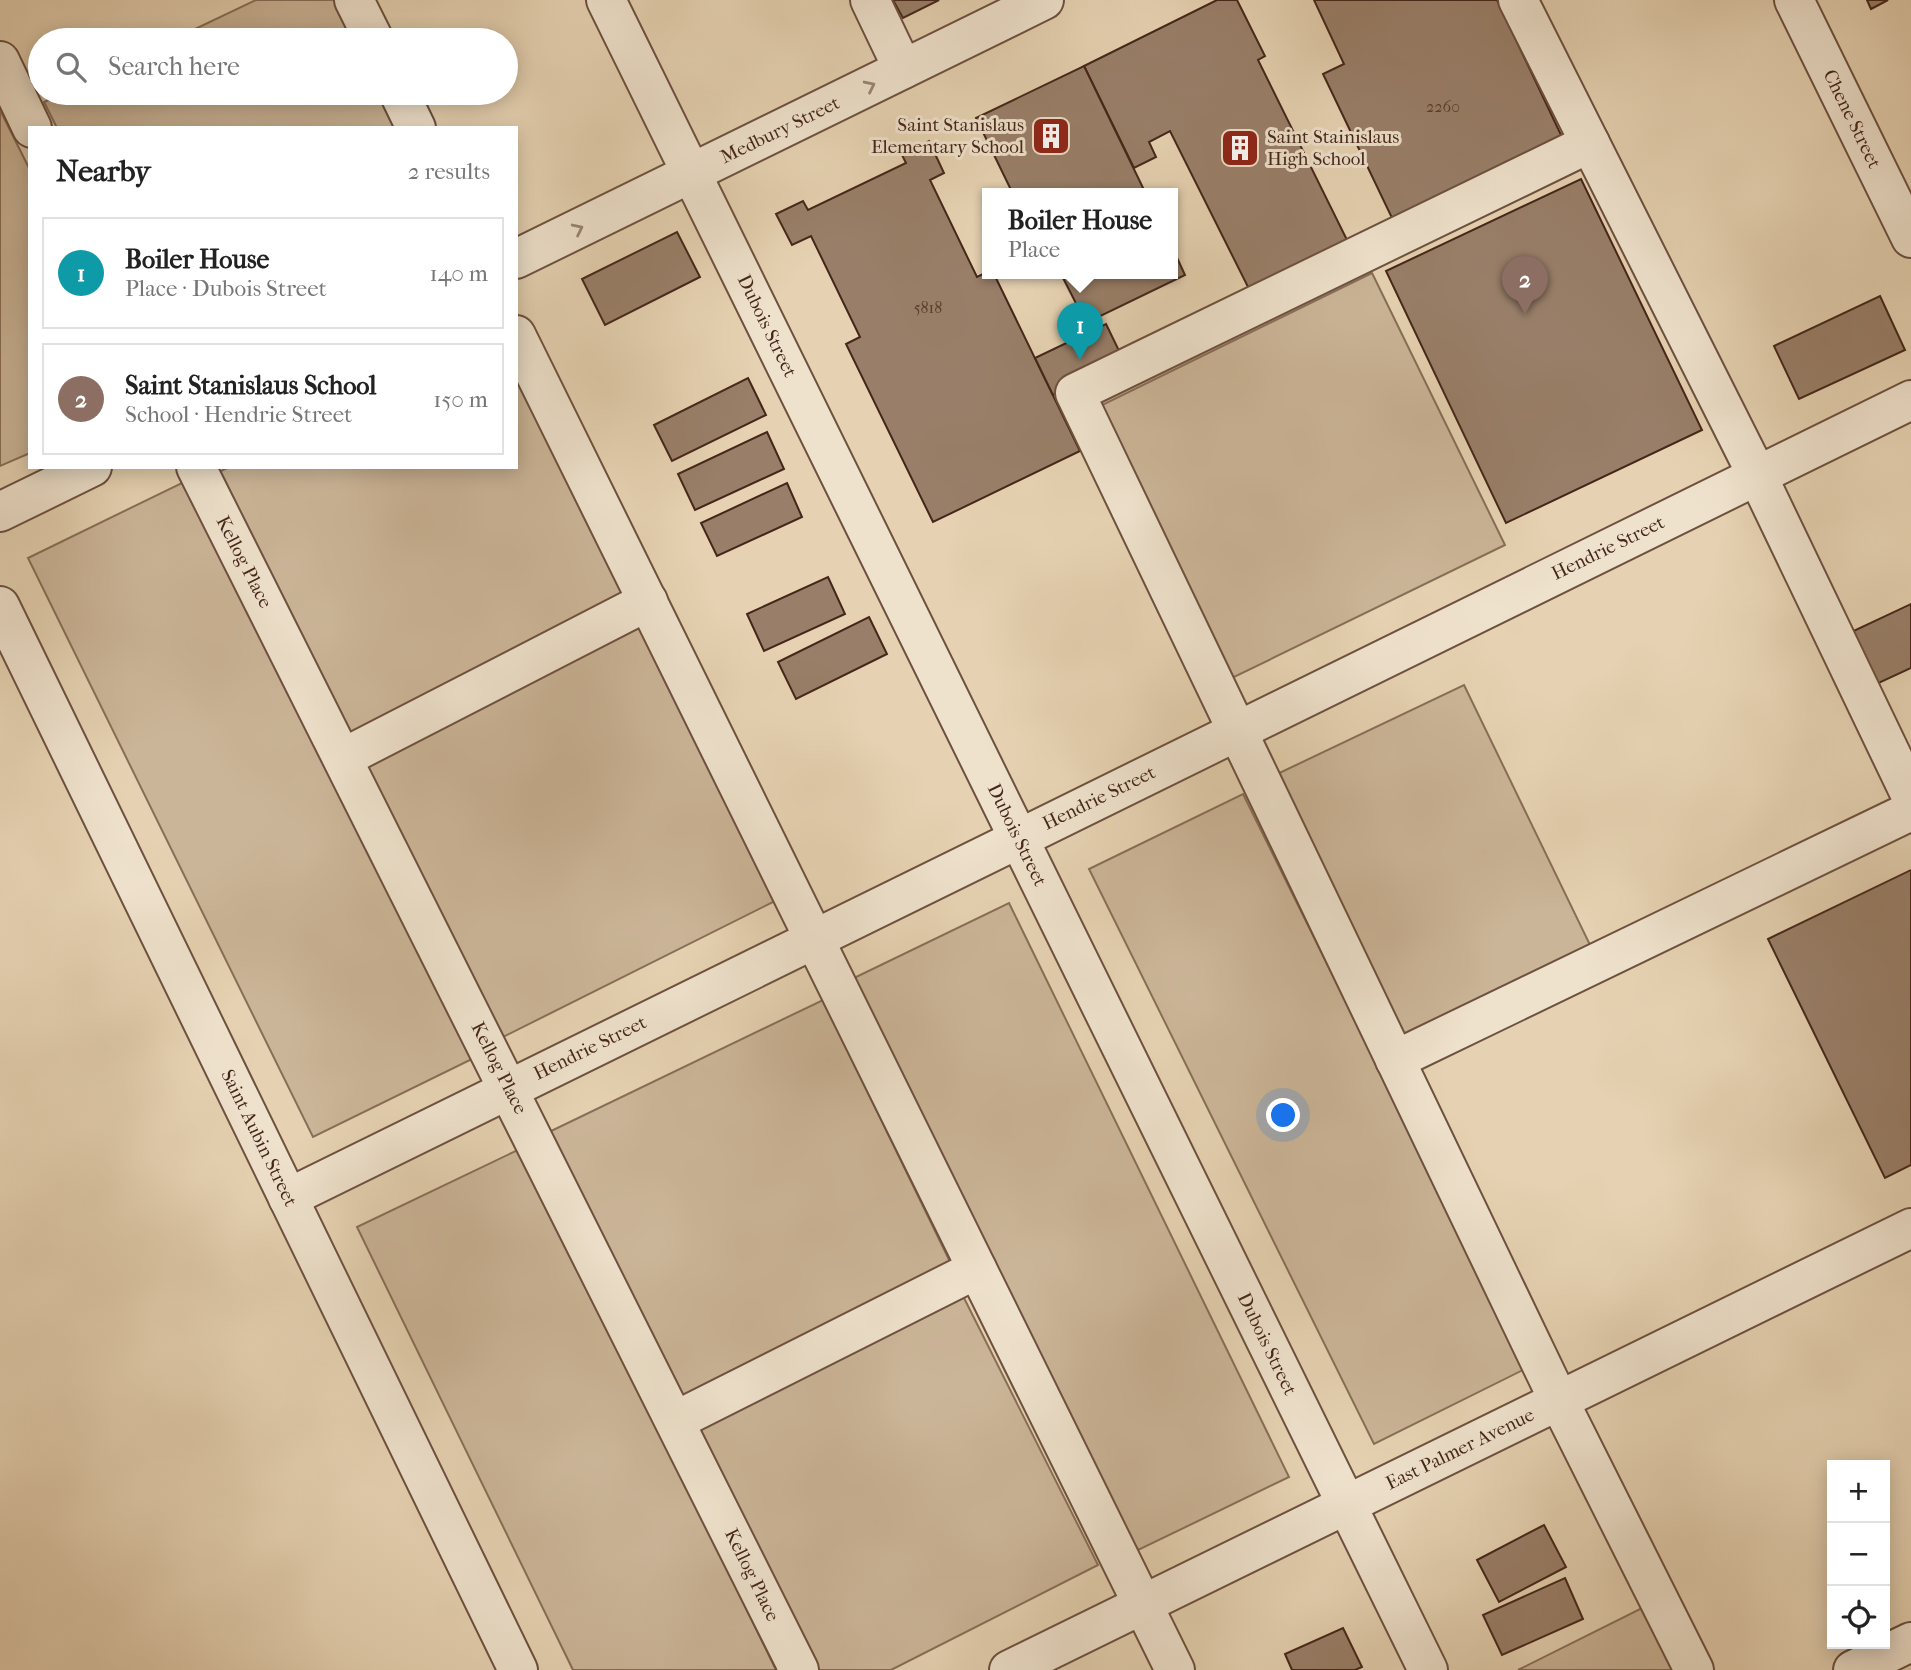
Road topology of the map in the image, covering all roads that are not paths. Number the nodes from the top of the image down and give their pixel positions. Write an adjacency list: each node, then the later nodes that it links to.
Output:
1 (354, 0): 7 (street)
2 (606, 0): 14 (street, Dubois Street)
3 (870, 0): 9 (street)
4 (1044, 0): 9 (street, Medbury Street)
5 (1518, 0): 13 (street)
6 (1794, 0): 15 (street, Chene Street)
7 (368, 28)
8 (0, 61): 11 (street)
9 (903, 69): 14 (street, Medbury Street, one-way to 9)
10 (405, 105): 12 (street)
11 (31, 126)
12 (415, 126)
13 (1590, 143): 21 (street); 25 (street)
14 (691, 173): 16 (street, Medbury Street, one-way to 14); 29 (street, Dubois Street)
15 (1911, 238)
16 (518, 258)
17 (518, 339): 23 (street)
18 (1911, 400): 21 (street, Hendrie Street)
19 (88, 469): 22 (street)
20 (197, 469): 26 (street, Kellog Place)
21 (1757, 475): 25 (street, Hendrie Street); 27 (street)
22 (0, 512)
23 (648, 601): 26 (street); 30 (street)
24 (0, 606): 33 (street, Saint Aubin Street)
25 (1237, 731): 29 (street, Hendrie Street); 31 (street)
26 (343, 758): 32 (street, Kellog Place)
27 (1911, 796)
28 (1911, 811): 31 (street)
29 (1019, 838): 30 (street, Hendrie Street); 38 (street, Dubois Street)
30 (814, 938): 32 (street, Hendrie Street); 35 (street)
31 (1395, 1060): 36 (street)
32 (510, 1088): 33 (street, Hendrie Street); 37 (street, Kellog Place)
33 (288, 1198): 41 (street, Saint Aubin Street)
34 (1911, 1228): 36 (street, East Palmer Avenue)
35 (977, 1269): 37 (street); 39 (street)
36 (1559, 1401): 38 (street, East Palmer Avenue); 46 (street)
37 (675, 1421): 42 (street, Kellog Place)
38 (1347, 1505): 39 (street, East Palmer Avenue); 45 (street, Dubois Street)
39 (1143, 1605): 43 (street, East Palmer Avenue); 44 (street)
40 (1911, 1642): 47 (street)
41 (518, 1670)
42 (799, 1670)
43 (1009, 1670)
44 (1175, 1670)
45 (1428, 1670)
46 (1694, 1670)
47 (1853, 1670)

